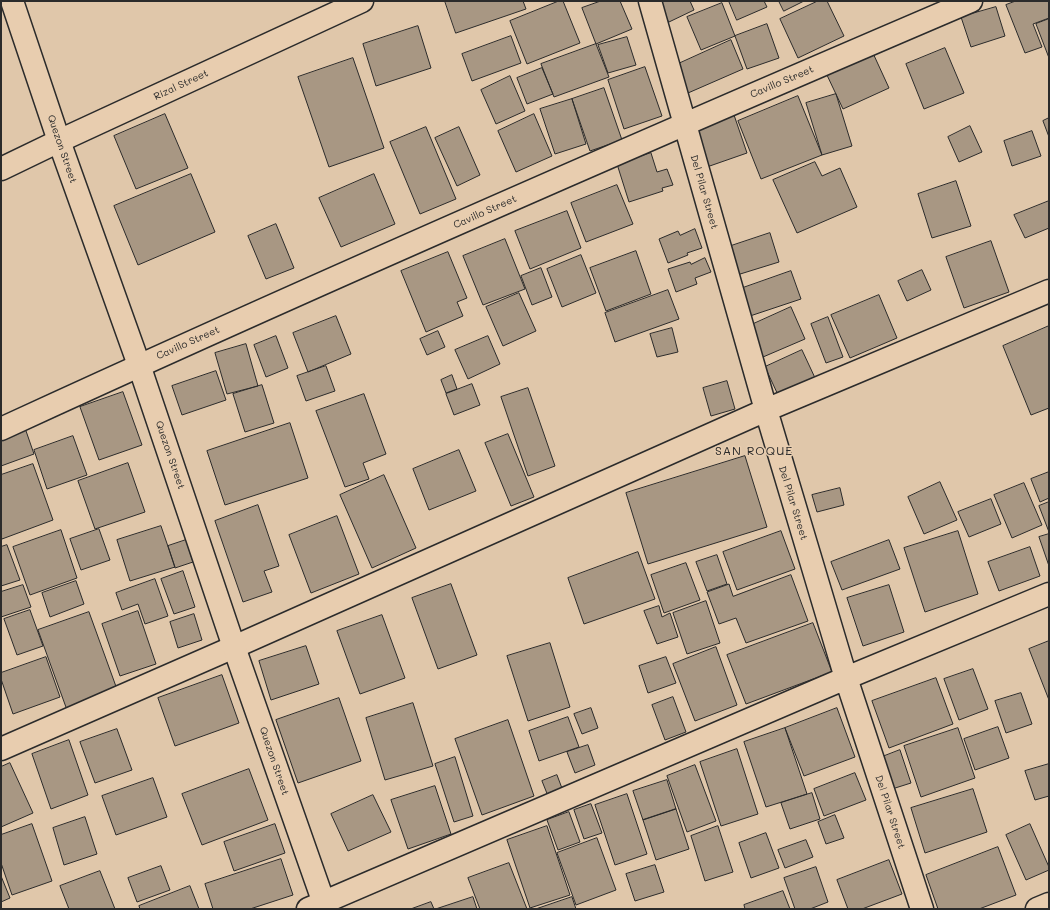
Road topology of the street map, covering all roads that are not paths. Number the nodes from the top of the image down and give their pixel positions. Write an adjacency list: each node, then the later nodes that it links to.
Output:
1 (12, 1): 6 (street, Quezon Street)
2 (362, 1): 6 (street, Rizal Street)
3 (650, 1): 5 (street, Del Pilar Street)
4 (971, 1): 5 (street, Cavillo Street)
5 (684, 124): 9 (street, Cavillo Street); 10 (street, Del Pilar Street)
6 (59, 141): 7 (street, Rizal Street); 9 (street, Quezon Street)
7 (1, 169)
8 (1049, 290): 10 (street)
9 (140, 365): 11 (street, Cavillo Street); 13 (street, Quezon Street)
10 (766, 410): 13 (street); 14 (street, Del Pilar Street)
11 (1, 428)
12 (1049, 594): 14 (street)
13 (234, 647): 15 (street); 17 (street, Quezon Street)
14 (846, 678): 17 (street); 18 (street, Del Pilar Street)
15 (1, 749)
16 (1049, 904): 19 (street)
17 (319, 907)
18 (922, 909)
19 (1037, 909)

